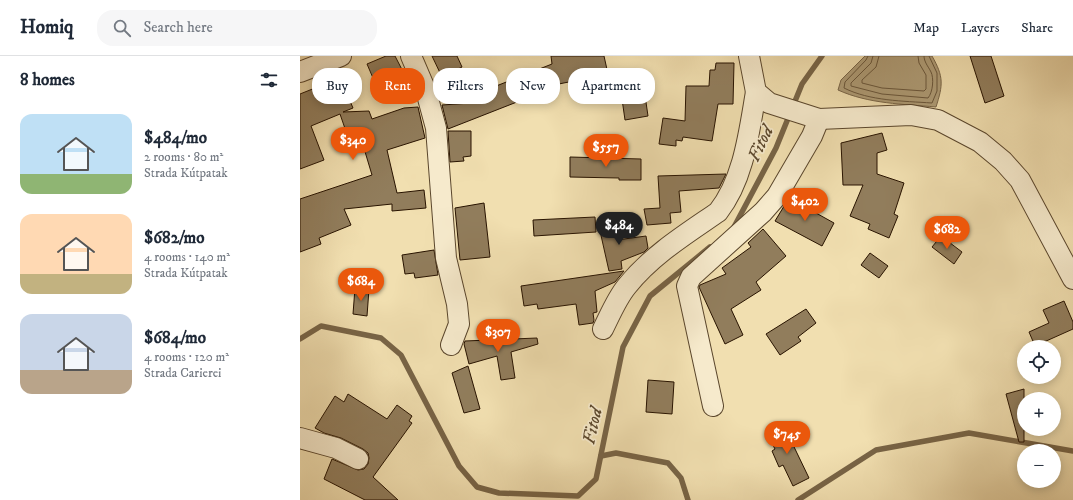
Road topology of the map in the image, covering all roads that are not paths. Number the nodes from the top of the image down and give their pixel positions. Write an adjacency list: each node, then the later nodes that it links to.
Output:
1 (341, 56): 4 (street)
2 (411, 56): 9 (street)
3 (749, 56): 5 (street)
4 (300, 72)
5 (762, 98): 6 (street); 8 (street)
6 (814, 117): 7 (street); 10 (street)
7 (1073, 278)
8 (603, 329)
9 (451, 345)
10 (713, 406)
11 (300, 438): 12 (street)
12 (358, 459)

